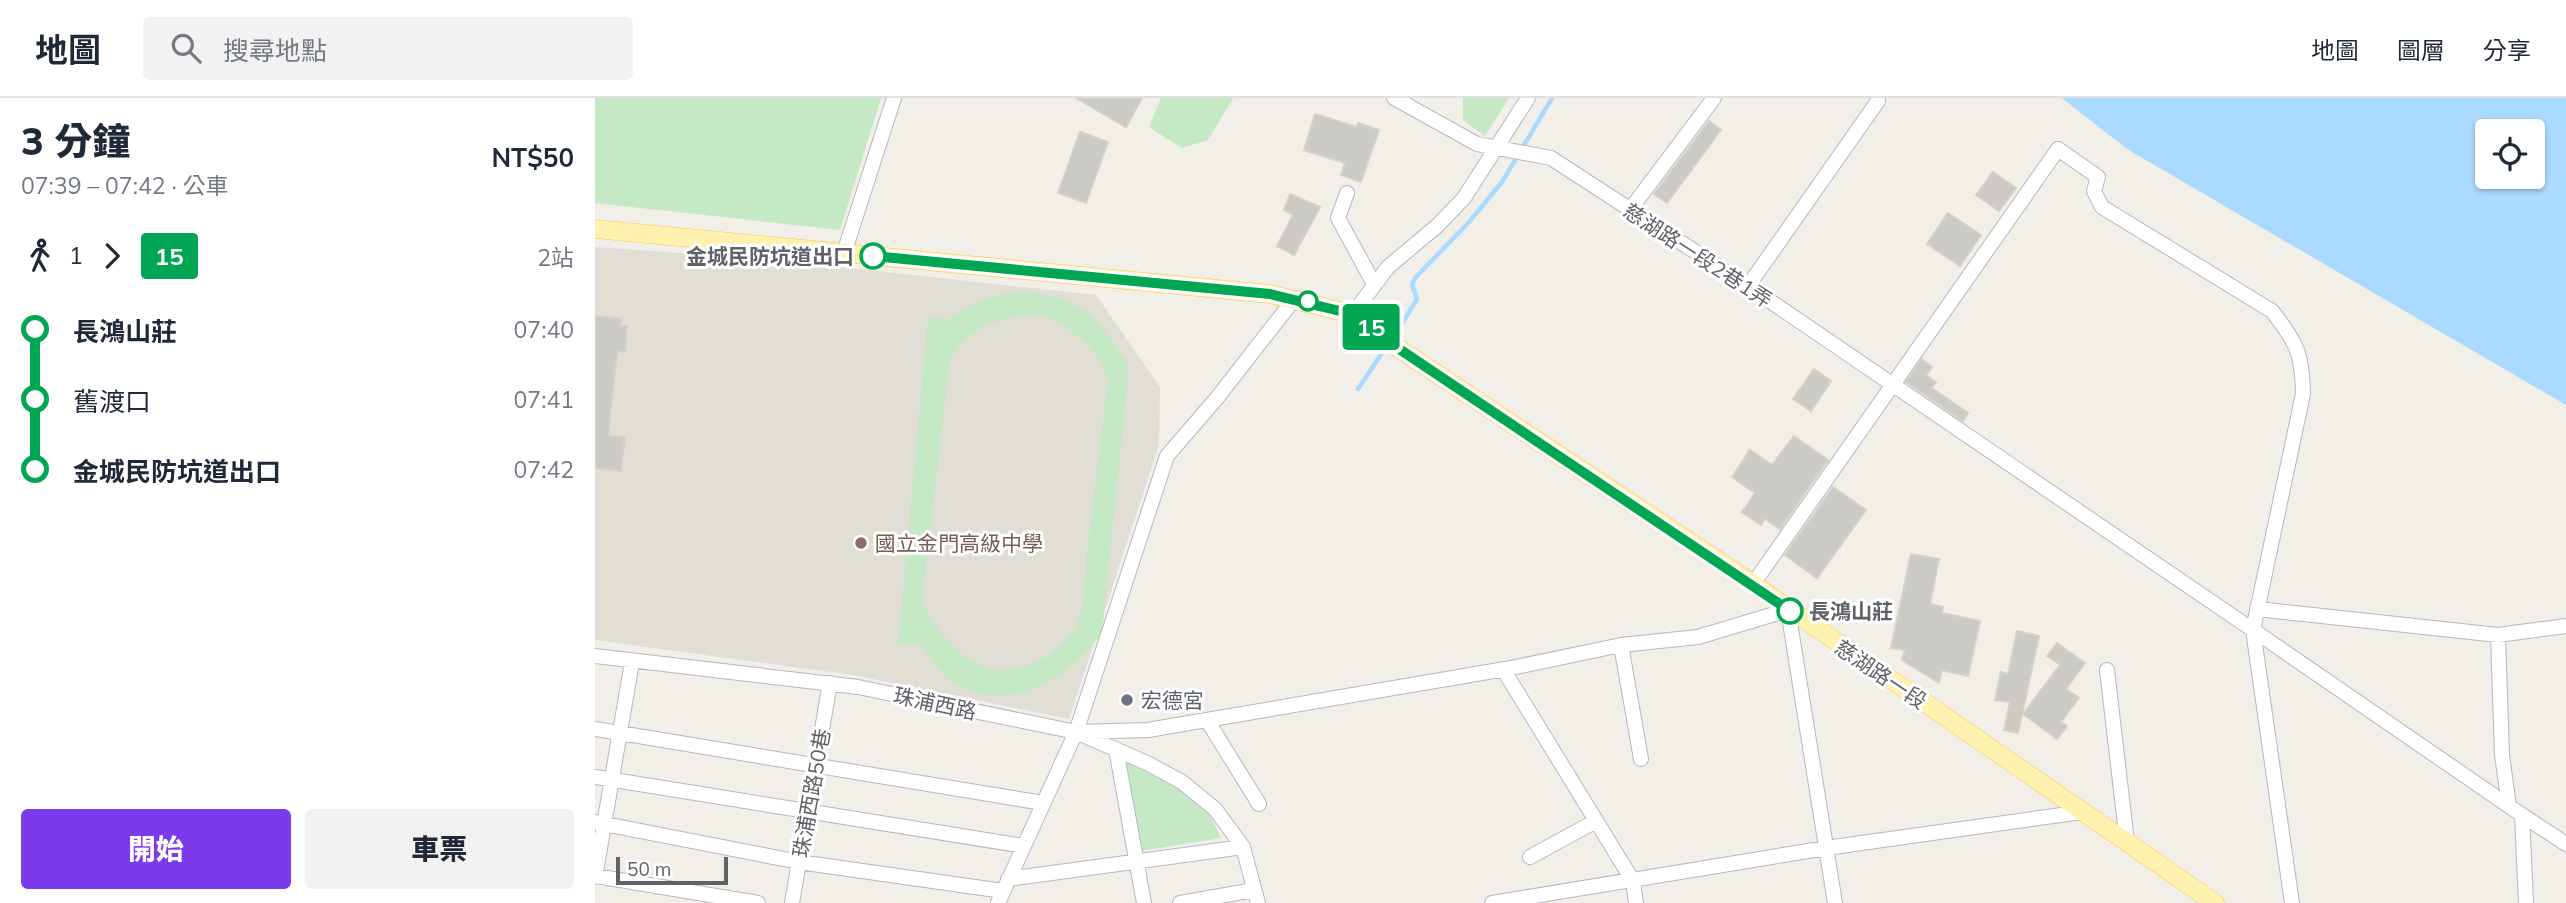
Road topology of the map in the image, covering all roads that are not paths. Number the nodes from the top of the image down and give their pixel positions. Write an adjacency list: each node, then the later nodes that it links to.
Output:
1 (894, 98): 10 (street)
2 (1394, 98): 6 (street, 慈湖路一段2巷1弄)
3 (1528, 98): 6 (street)
4 (1714, 98): 8 (street)
5 (1878, 101): 12 (street)
6 (1501, 149): 8 (street, 慈湖路一段2巷1弄); 11 (street)
7 (1347, 193): 11 (street)
8 (1629, 211): 12 (street, 慈湖路一段2巷1弄)
9 (595, 229): 10 (main road, 慈湖路一段)
10 (844, 253): 13 (main road, 慈湖路一段)
11 (1374, 284): 14 (street)
12 (1748, 286): 15 (street, 慈湖路一段2巷1弄)
13 (1295, 298): 14 (main road, 慈湖路一段); 31 (street)
14 (1352, 315): 16 (main road, 慈湖路一段)
15 (1892, 385): 16 (street); 17 (street); 20 (street, 慈湖路一段2巷1弄)
16 (1753, 584): 18 (main road, 慈湖路一段)
17 (2257, 609): 20 (street); 21 (street)
18 (1788, 610): 22 (street); 41 (main road, 慈湖路一段); 49 (street)
19 (2566, 626): 21 (street)
20 (2253, 630): 39 (street, 慈湖路一段2巷1弄); 65 (street)
21 (2498, 635): 39 (street)
22 (1621, 645): 25 (street); 33 (street)
23 (595, 656): 24 (street, 珠浦西路)
24 (632, 662): 27 (street, 珠浦西路); 30 (street)
25 (1503, 669): 28 (street); 43 (street)
26 (2108, 670): 45 (street)
27 (830, 684): 31 (street, 珠浦西路); 34 (street, 珠浦西路50巷)
28 (1207, 720): 31 (street); 38 (street)
29 (595, 729): 30 (street)
30 (620, 733): 34 (street); 36 (street)
31 (1076, 733): 32 (street, 珠浦西路); 37 (street)
32 (1115, 750): 48 (street, 珠浦西路); 51 (street)
33 (1641, 759)
34 (816, 764): 37 (street); 40 (street, 珠浦西路50巷)
35 (595, 777): 36 (street)
36 (612, 780): 40 (street); 44 (street)
37 (1044, 803): 47 (street)
38 (1259, 804)
39 (2509, 806): 42 (street, 慈湖路一段2巷1弄)
40 (808, 811): 47 (street); 52 (street, 珠浦西路50巷)
41 (2082, 811): 45 (main road, 慈湖路一段); 49 (street)
42 (2522, 814): 46 (street, 慈湖路一段2巷1弄); 66 (street)
43 (1596, 821): 50 (street); 54 (street)
44 (600, 823): 52 (street); 53 (street)
45 (2127, 842): 64 (main road, 慈湖路一段)
46 (2566, 844)
47 (1024, 846): 55 (street)
48 (1243, 847): 51 (street); 56 (street)
49 (1826, 848): 54 (street); 63 (street)
50 (1530, 857)
51 (1137, 861): 55 (street); 59 (street)
52 (799, 862): 55 (street); 58 (street, 珠浦西路50巷)
53 (595, 876): 57 (street)
54 (1633, 881): 61 (street); 62 (street)
55 (1003, 891)
56 (1256, 897): 60 (street)
57 (758, 903)
58 (792, 903)
59 (1144, 903)
60 (1181, 903)
61 (1492, 903)
62 (1636, 903)
63 (1835, 903)
64 (2215, 903)
65 (2293, 903)
66 (2526, 903)

